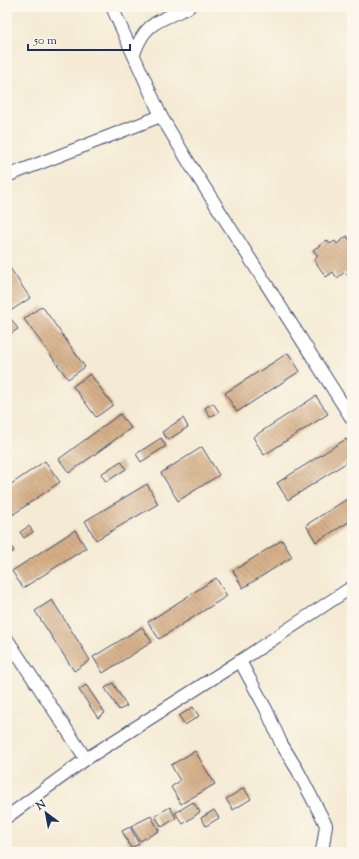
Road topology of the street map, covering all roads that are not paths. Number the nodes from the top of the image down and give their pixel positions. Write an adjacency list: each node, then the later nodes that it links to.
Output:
1 (112, 7): 3 (street)
2 (189, 7): 3 (street)
3 (134, 54): 4 (street)
4 (161, 116): 5 (street); 6 (street)
5 (7, 176)
6 (352, 419)
7 (352, 587): 9 (street)
8 (7, 639): 10 (street)
9 (240, 661): 10 (street); 12 (street)
10 (86, 759): 11 (street)
11 (7, 817)
12 (321, 852)

